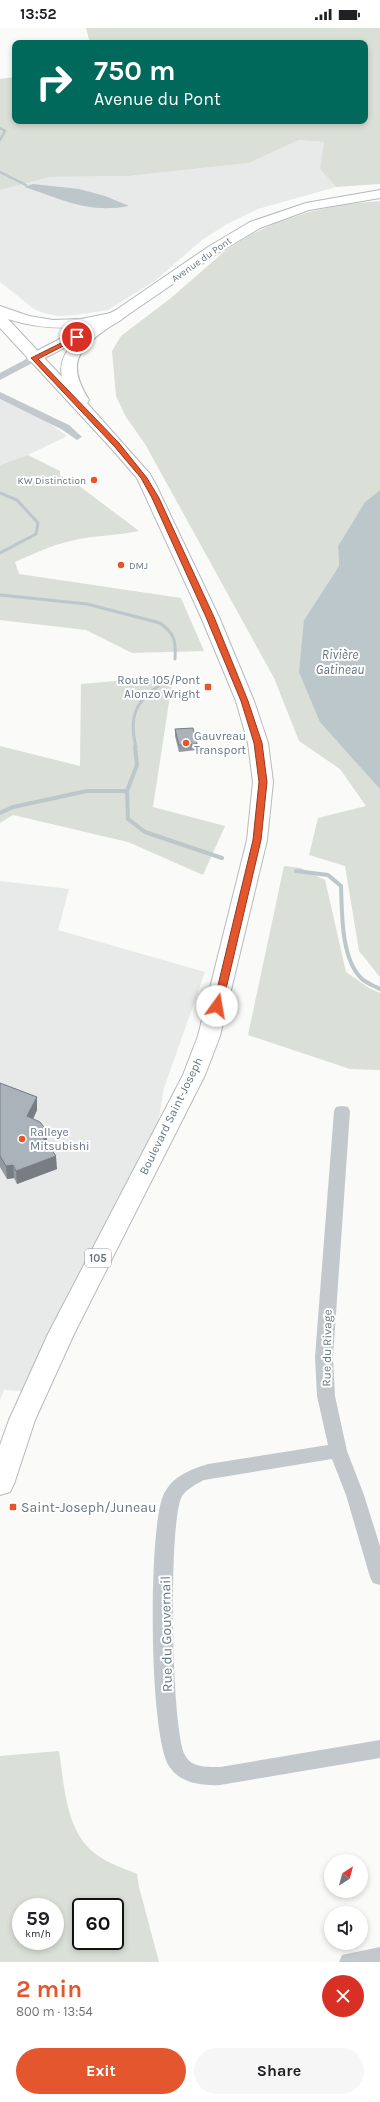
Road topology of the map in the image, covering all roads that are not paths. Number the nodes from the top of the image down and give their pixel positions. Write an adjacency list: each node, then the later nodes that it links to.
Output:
1 (380, 194): 3 (main road, Avenue du Pont)
2 (0, 310): 3 (main road)
3 (121, 313): 5 (main road, Avenue du Pont); 9 (main road)
4 (0, 319): 5 (main road, 105)
5 (34, 358): 6 (street); 9 (main road, Boulevard Saint-Joseph / 105)
6 (0, 377)
7 (0, 395): 8 (street)
8 (77, 437)
9 (117, 445): 12 (main road, Boulevard Saint-Joseph / 105)
10 (342, 1111): 11 (street, Rue du Rivage)
11 (338, 1451): 13 (street, Rue du Rivage); 14 (street, Rue du Gouvernail)
12 (0, 1484)
13 (380, 1577)
14 (380, 1749)
15 (380, 1957): 16 (street)
16 (350, 1962)

